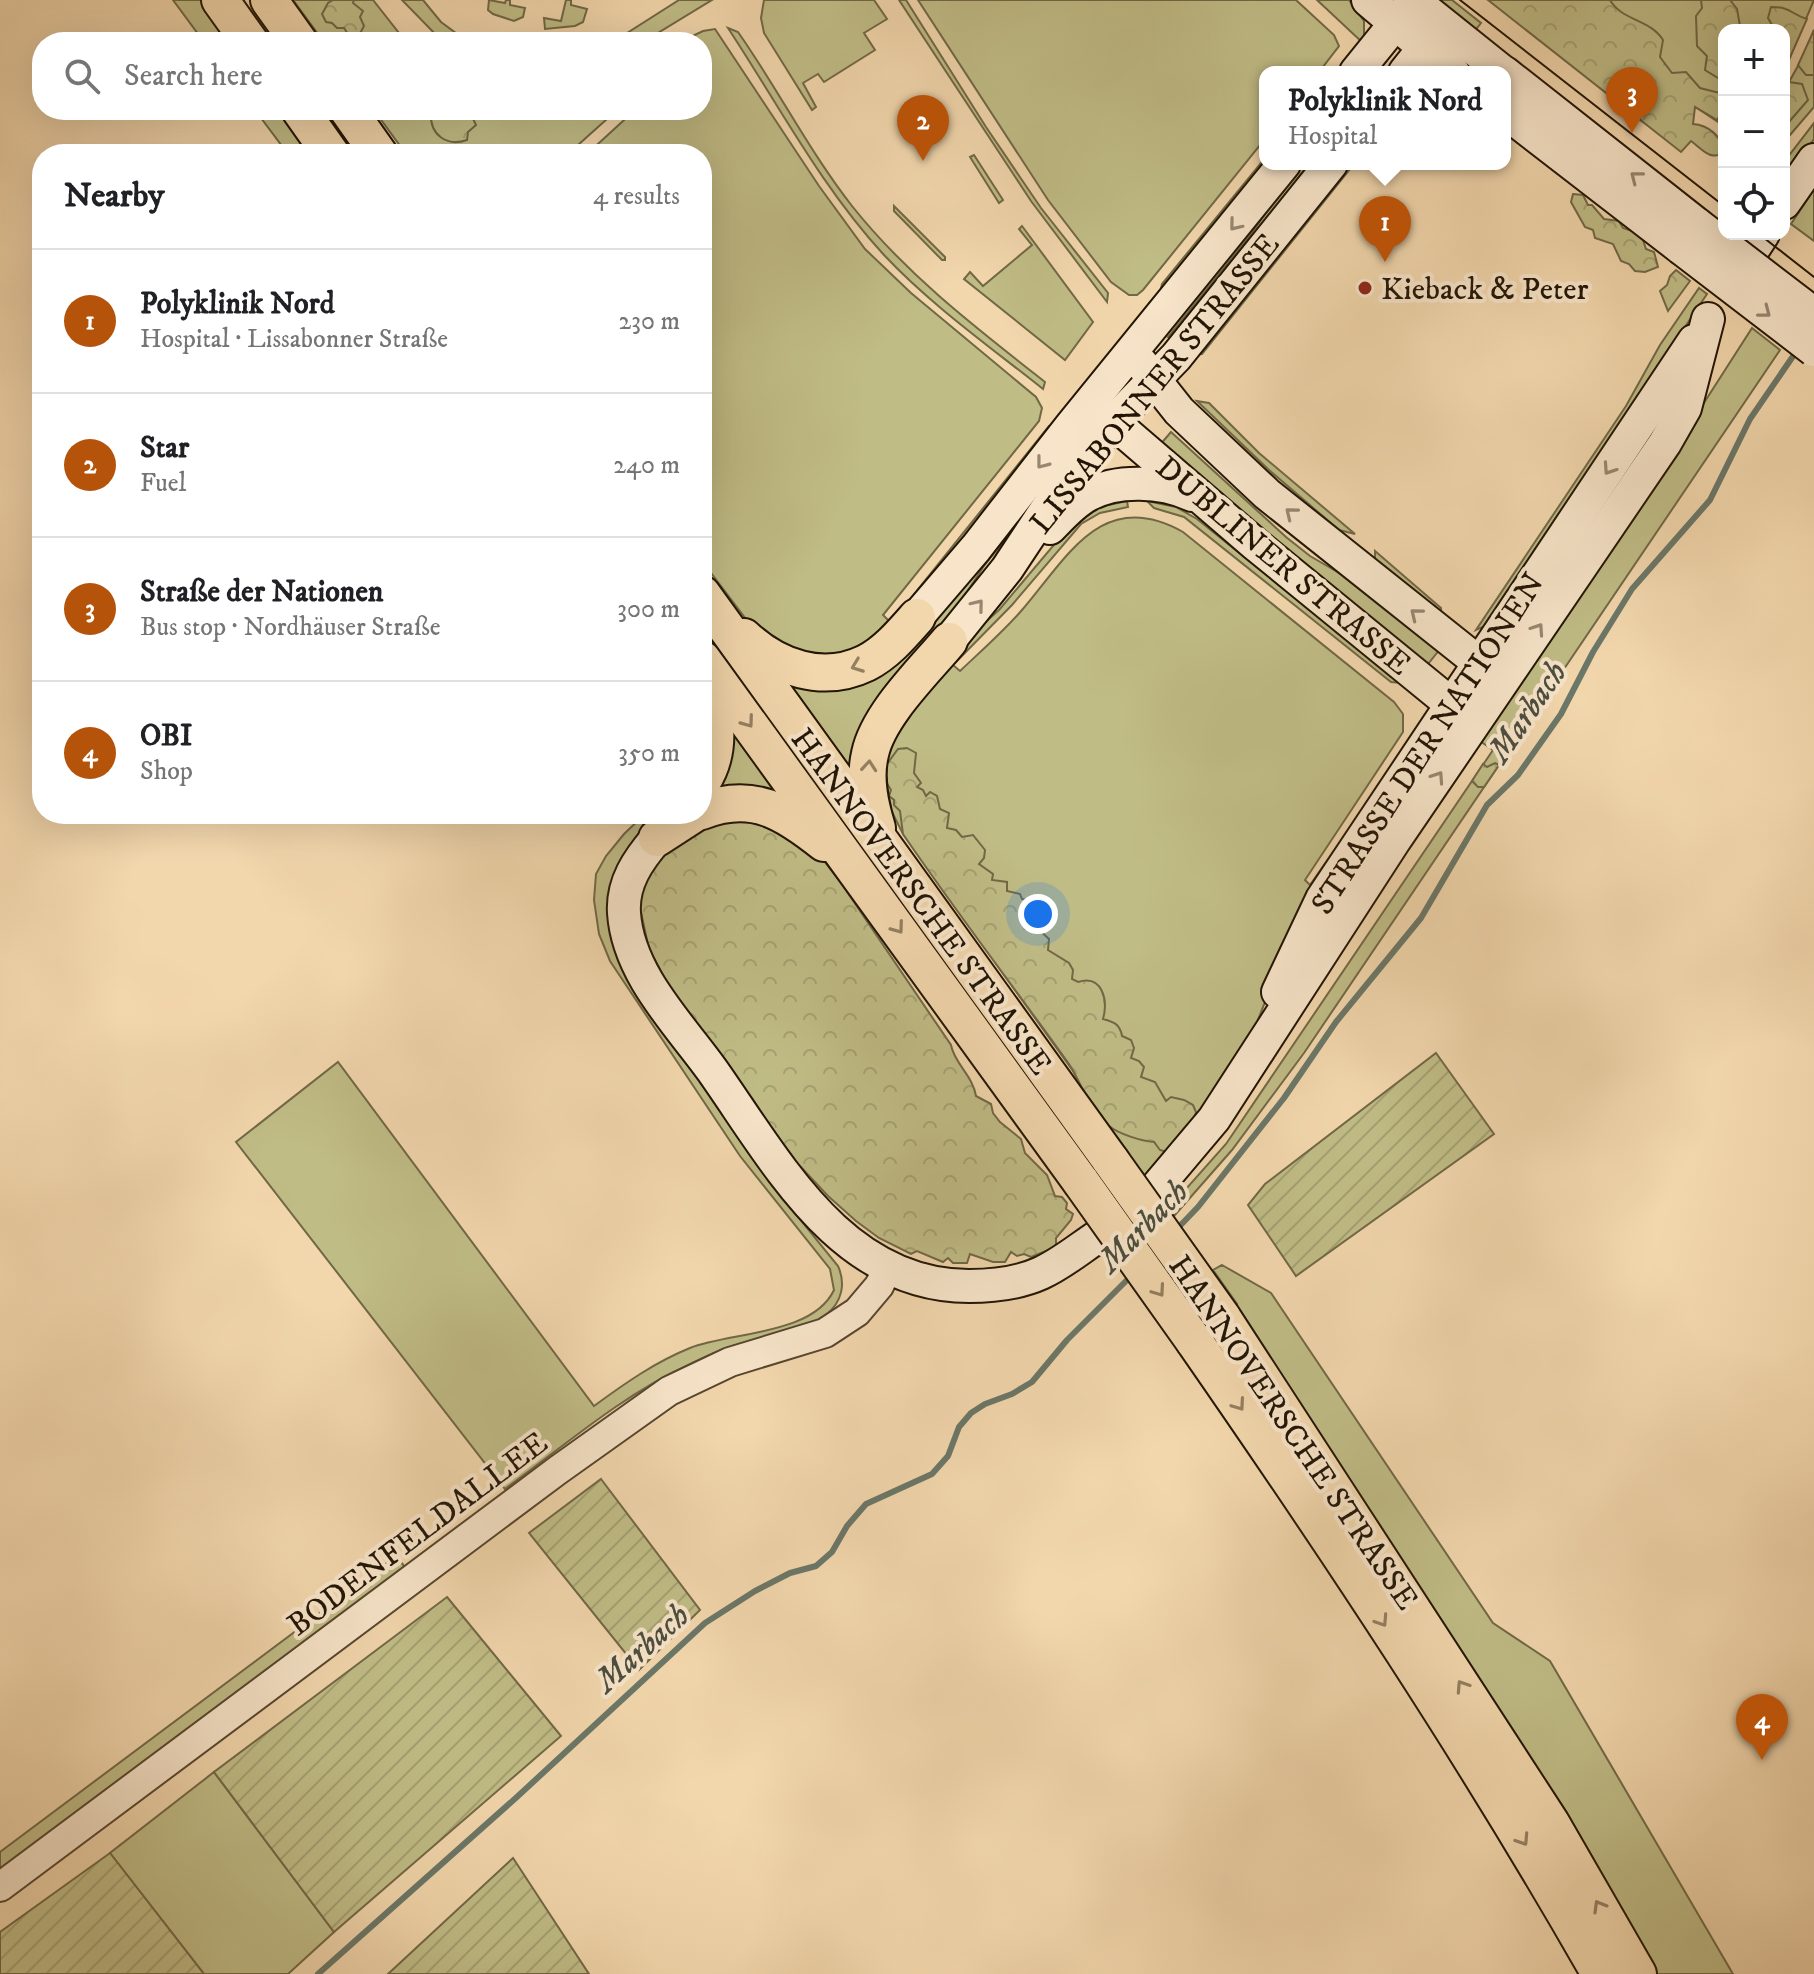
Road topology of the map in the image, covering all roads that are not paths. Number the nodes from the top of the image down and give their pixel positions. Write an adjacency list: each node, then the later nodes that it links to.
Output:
1 (220, 0): 5 (highway)
2 (269, 0): 6 (highway)
3 (1368, 0): 4 (main road)
4 (1407, 8): 7 (main road); 8 (main road)
5 (243, 32)
6 (292, 32)
7 (1423, 48): 9 (main road); 10 (main road)
8 (1361, 66)
9 (1446, 66)
10 (1481, 66)
11 (1511, 79): 21 (main road, one-way to 11)
12 (1511, 116): 21 (main road)
13 (307, 120): 15 (highway)
14 (355, 120): 16 (highway)
15 (324, 144)
16 (372, 144)
17 (1814, 160): 20 (main road)
18 (1279, 170): 26 (main road, LISSABONNER STRASSE, one-way to 26)
19 (1326, 170): 27 (main road, LISSABONNER STRASSE)
20 (1790, 194)
21 (1690, 236): 23 (main road, bridge); 25 (main road, one-way to 25, bridge)
22 (1759, 240): 24 (main road, STRASSE DER NATIONEN)
23 (1814, 314)
24 (1708, 319): 35 (main road, STRASSE DER NATIONEN, one-way to 35); 37 (main road, STRASSE DER NATIONEN, one-way to 24)
25 (1814, 350)
26 (1133, 353): 27 (main road, DUBLINER STRASSE); 28 (main road, LISSABONNER STRASSE)
27 (1154, 379): 28 (main road, LISSABONNER STRASSE); 35 (main road, DUBLINER STRASSE, one-way to 27)
28 (1102, 412): 29 (main road, DUBLINER STRASSE); 30 (main road, LISSABONNER STRASSE); 33 (main road, LISSABONNER STRASSE, one-way to 33)
29 (1205, 502): 30 (main road); 38 (main road, DUBLINER STRASSE)
30 (1007, 569): 34 (main road, LISSABONNER STRASSE, one-way to 30)
31 (712, 606): 33 (highway, one-way to 31)
32 (712, 608): 43 (highway, HANNOVERSCHE STRASSE)
33 (917, 617)
34 (949, 641): 43 (highway, one-way to 34)
35 (1478, 662): 37 (main road, DUBLINER STRASSE); 38 (main road, STRASSE DER NATIONEN)
36 (712, 673): 44 (highway, HANNOVERSCHE STRASSE, one-way to 44)
37 (1490, 700): 38 (main road); 45 (main road, STRASSE DER NATIONEN, one-way to 37)
38 (1451, 704): 45 (main road, STRASSE DER NATIONEN)
39 (712, 711): 40 (highway)
40 (712, 761)
41 (712, 809): 44 (highway)
42 (667, 826): 48 (main road)
43 (881, 841): 51 (highway, HANNOVERSCHE STRASSE, one-way to 43, bridge)
44 (852, 864): 50 (highway, HANNOVERSCHE STRASSE, one-way to 50, bridge)
45 (1250, 1061): 46 (main road, STRASSE DER NATIONEN)
46 (1155, 1189)
47 (1097, 1237): 48 (main road)
48 (888, 1268): 49 (street, BODENFELDALLEE)
49 (0, 1887)
50 (1600, 1974)
51 (1638, 1974)

